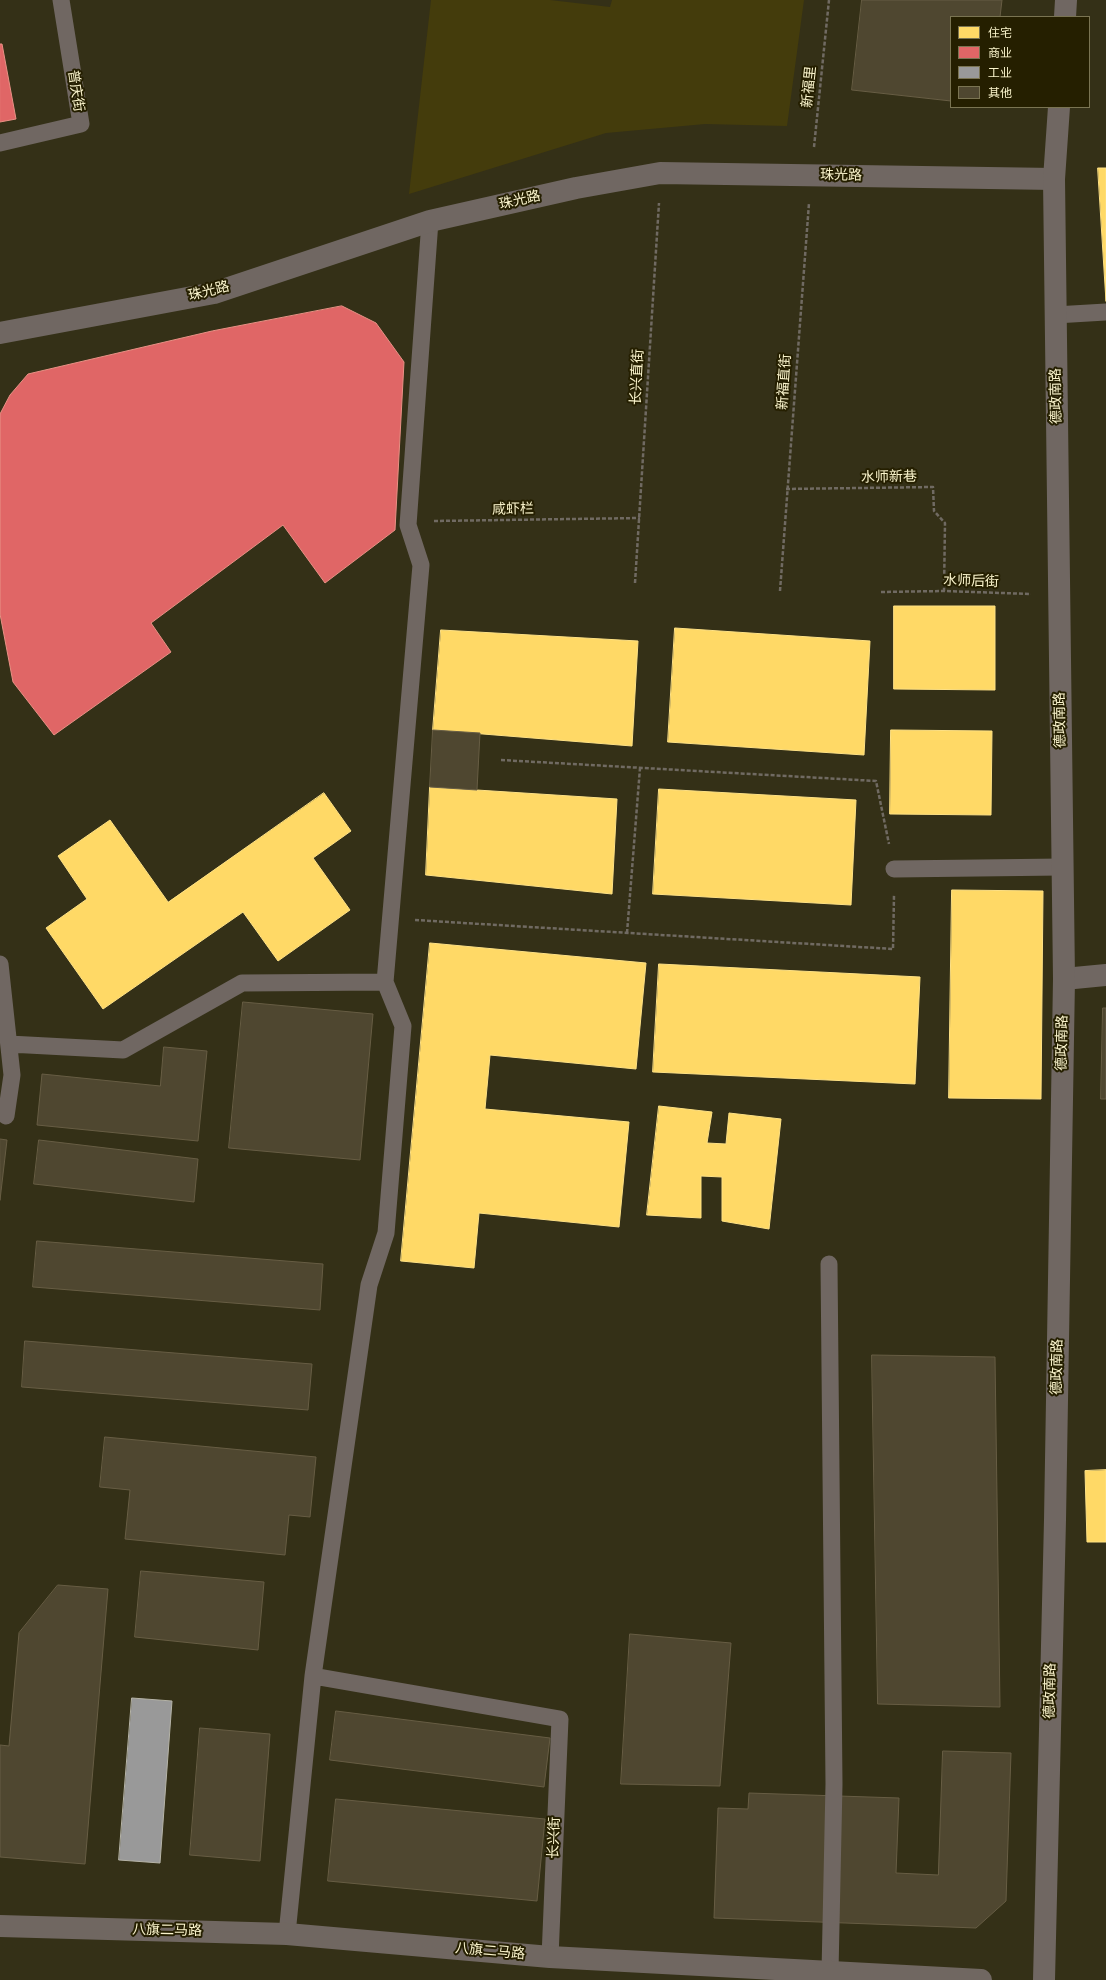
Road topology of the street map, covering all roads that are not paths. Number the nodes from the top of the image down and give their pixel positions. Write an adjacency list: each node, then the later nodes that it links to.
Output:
1 (61, 0): 5 (lane, 普庆街)
2 (1066, 0): 3 (street)
3 (1065, 16)
4 (1059, 108): 6 (street, 德政南路)
5 (0, 143)
6 (1054, 179): 7 (street, 珠光路); 9 (street, 德政南路)
7 (430, 221): 10 (street, 珠光路); 16 (lane)
8 (1106, 312): 9 (lane)
9 (1056, 315): 11 (street, 德政南路)
10 (0, 333)
11 (1062, 867): 12 (lane); 15 (street, 德政南路)
12 (894, 869)
13 (0, 964): 17 (lane)
14 (1106, 975): 15 (street)
15 (1064, 979): 26 (street, 德政南路)
16 (386, 982): 17 (lane); 20 (lane)
17 (9, 1044): 18 (lane)
18 (6, 1116)
19 (829, 1264): 24 (lane)
20 (313, 1676): 22 (lane); 23 (lane, 长兴街)
21 (0, 1926): 22 (main road, 八旗二马路)
22 (286, 1934): 23 (main road, 八旗二马路)
23 (550, 1957): 24 (main road, 八旗二马路)
24 (830, 1972): 25 (main road, 八旗二马路)
25 (981, 1980)
26 (1044, 1980)

